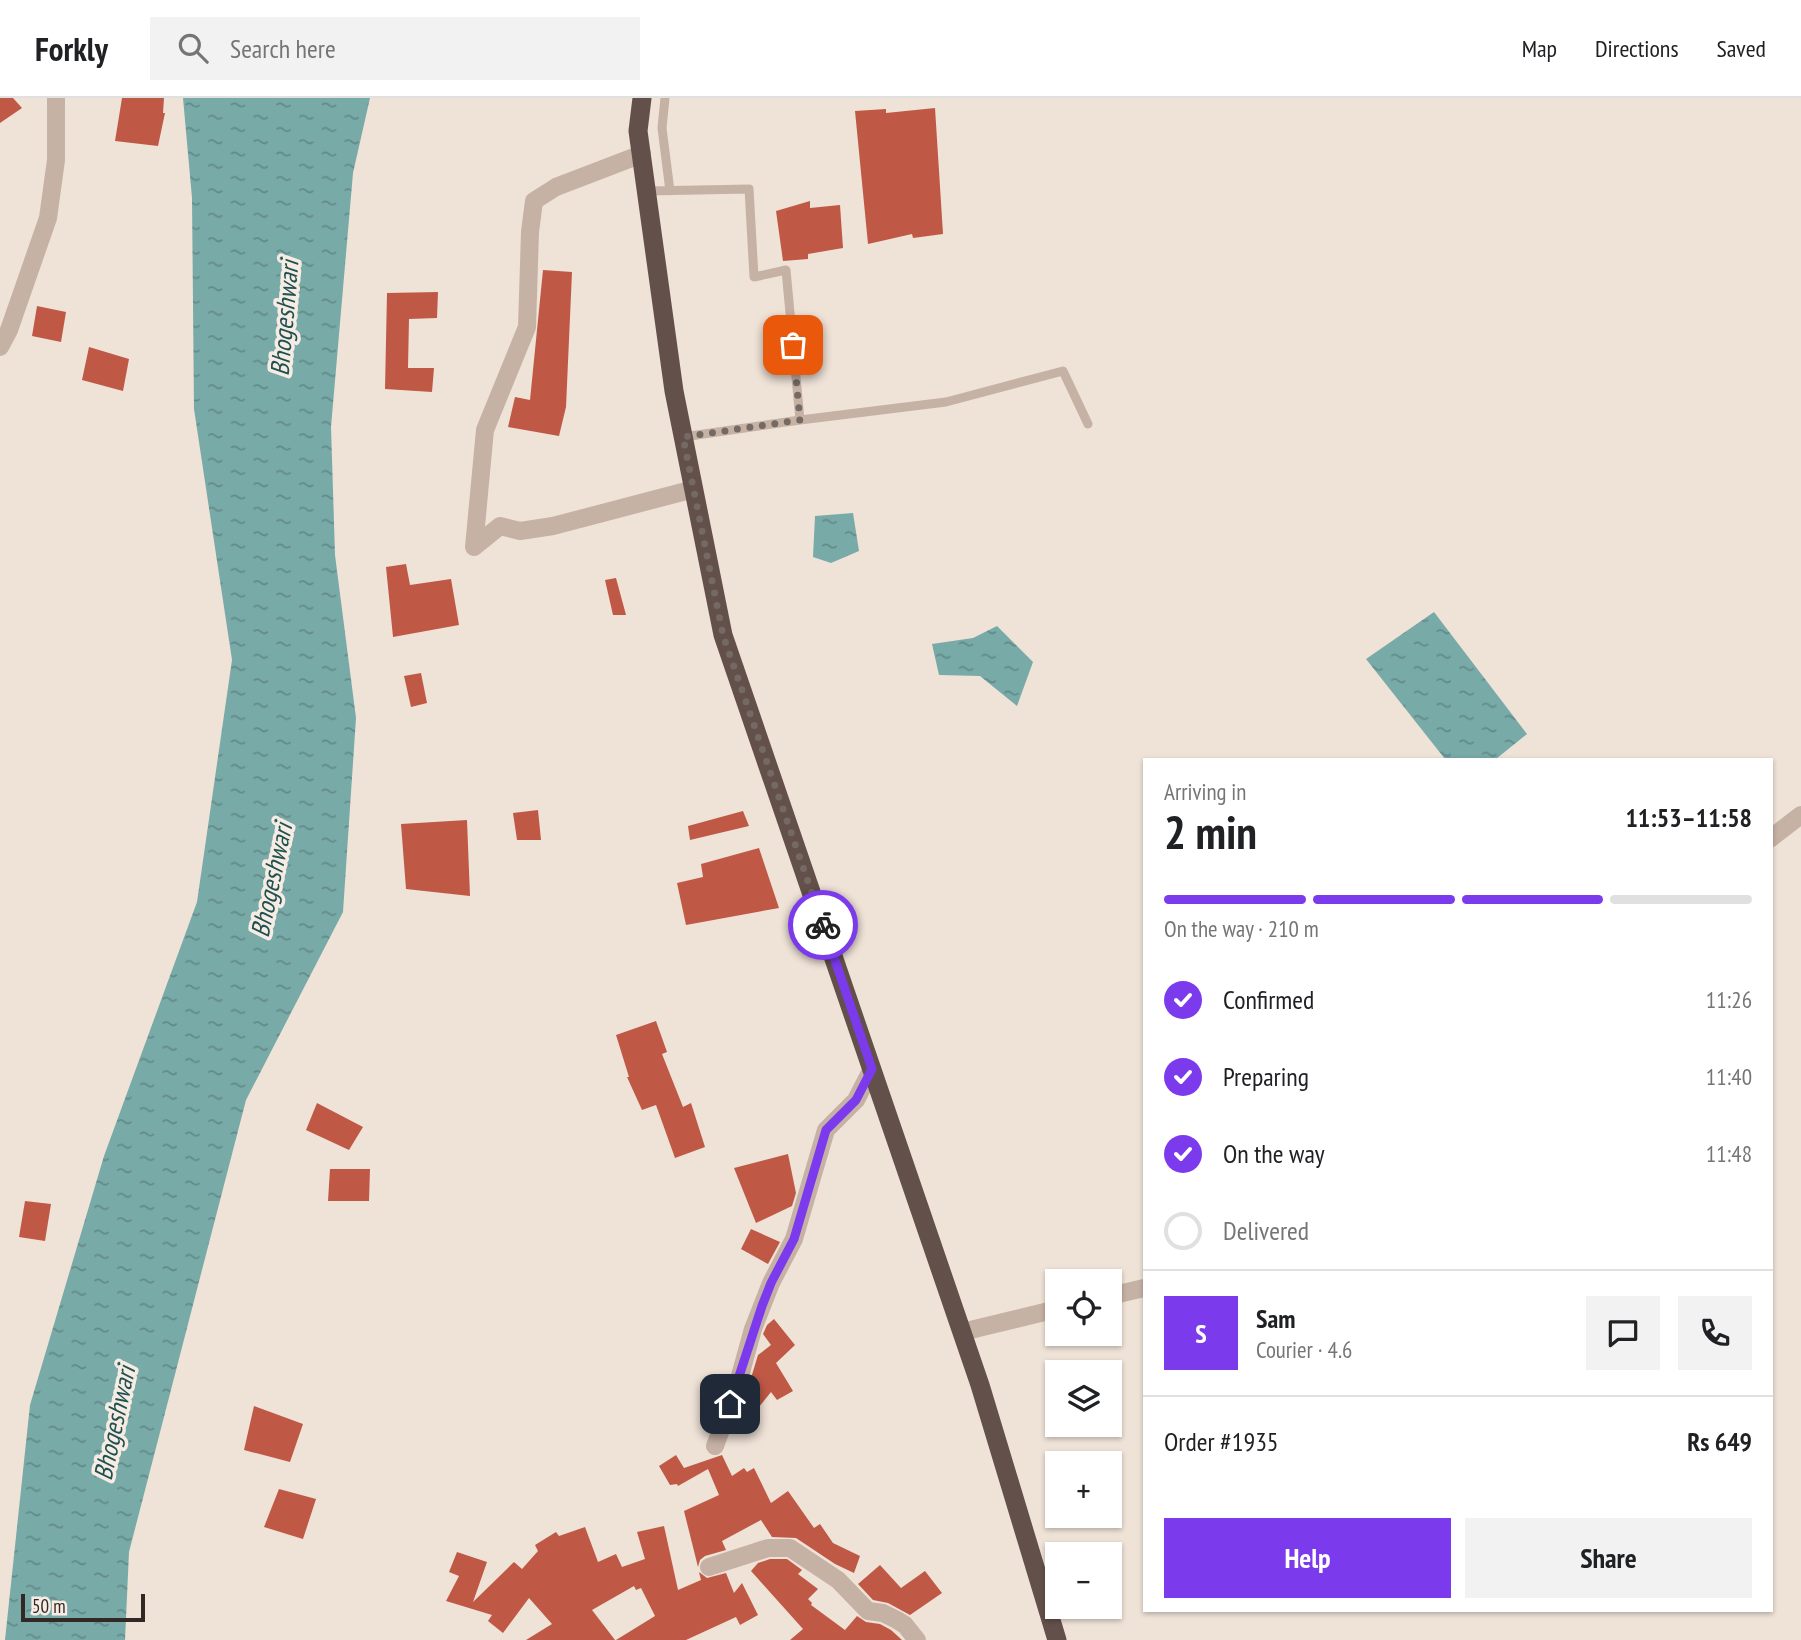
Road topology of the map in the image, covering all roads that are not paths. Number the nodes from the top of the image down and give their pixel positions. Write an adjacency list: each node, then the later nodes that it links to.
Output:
1 (57, 98): 7 (street)
2 (642, 98): 4 (highway)
3 (665, 98): 6 (lane)
4 (642, 154): 5 (highway); 11 (street)
5 (647, 191): 6 (lane); 10 (highway)
6 (670, 191): 8 (lane)
7 (0, 346)
8 (800, 420): 9 (lane); 10 (lane)
9 (1088, 424)
10 (683, 437): 11 (highway)
11 (694, 489): 14 (highway)
12 (1801, 815): 13 (street)
13 (1773, 836)
14 (872, 1069): 18 (highway); 19 (street)
15 (1143, 1288): 16 (street)
16 (1122, 1293)
17 (1045, 1312): 18 (street)
18 (962, 1332): 22 (highway)
19 (715, 1446)
20 (709, 1567): 21 (street)
21 (917, 1640)
22 (1057, 1640)

